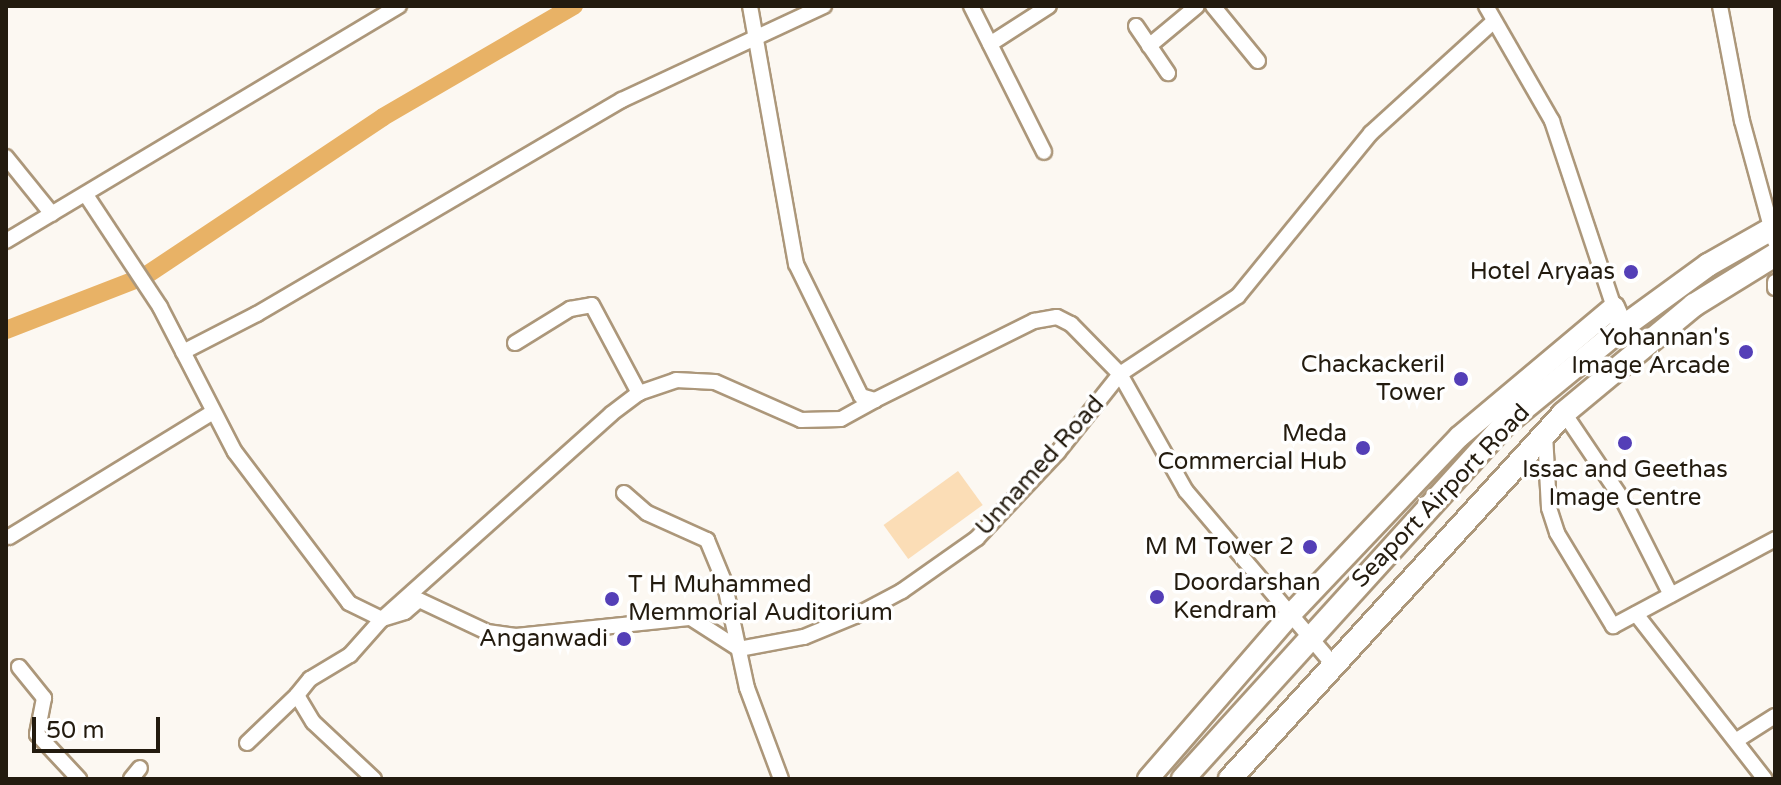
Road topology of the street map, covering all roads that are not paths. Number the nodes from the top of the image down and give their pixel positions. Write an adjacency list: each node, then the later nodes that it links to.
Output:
1 (399, 6): 19 (street)
2 (750, 6): 12 (street)
3 (824, 6): 12 (street)
4 (971, 6): 13 (street)
5 (1049, 6): 13 (street)
6 (1197, 6): 14 (street)
7 (1213, 6): 15 (street)
8 (1486, 6): 10 (street)
9 (1720, 6): 21 (street)
10 (1492, 23): 26 (street); 29 (street, Unnamed Road)
11 (1136, 26): 14 (street)
12 (756, 41): 28 (street); 31 (street)
13 (990, 44): 17 (street)
14 (1149, 46): 16 (street)
15 (1258, 61)
16 (1168, 73)
17 (1044, 152)
18 (6, 157): 20 (street)
19 (86, 195): 20 (street); 28 (street)
20 (52, 214): 22 (street)
21 (1773, 233): 26 (main road, Seaport Airport Road)
22 (6, 241)
23 (1775, 255): 33 (main road, Seaport Airport Road)
24 (1775, 282): 25 (street)
25 (1775, 288)
26 (1618, 317): 40 (street); 42 (main road, Seaport Airport Road)
27 (515, 343): 30 (street)
28 (183, 352): 32 (street)
29 (1120, 374): 31 (street); 40 (street); 43 (street, Unnamed Road)
30 (639, 393): 31 (street); 41 (street)
31 (875, 400)
32 (213, 412): 36 (street); 41 (street)
33 (1564, 413): 34 (main road, Seaport Airport Road); 38 (street)
34 (1545, 434): 39 (street); 44 (main road, Seaport Airport Road)
35 (624, 493): 43 (street)
36 (9, 537)
37 (1775, 539): 38 (street)
38 (1671, 595): 39 (street)
39 (1636, 614): 48 (street)
40 (1290, 615): 42 (street); 53 (street)
41 (382, 619): 43 (street); 46 (street)
42 (1308, 636): 44 (street); 54 (main road, Seaport Airport Road)
43 (739, 649): 52 (street)
44 (1332, 663): 55 (main road, Seaport Airport Road)
45 (19, 667): 50 (street)
46 (297, 695): 49 (street); 51 (street)
47 (1775, 716): 48 (street)
48 (1737, 740): 56 (street)
49 (247, 743)
50 (79, 779)
51 (374, 779)
52 (781, 779)
53 (1148, 779)
54 (1183, 779)
55 (1230, 779)
56 (1765, 779)

